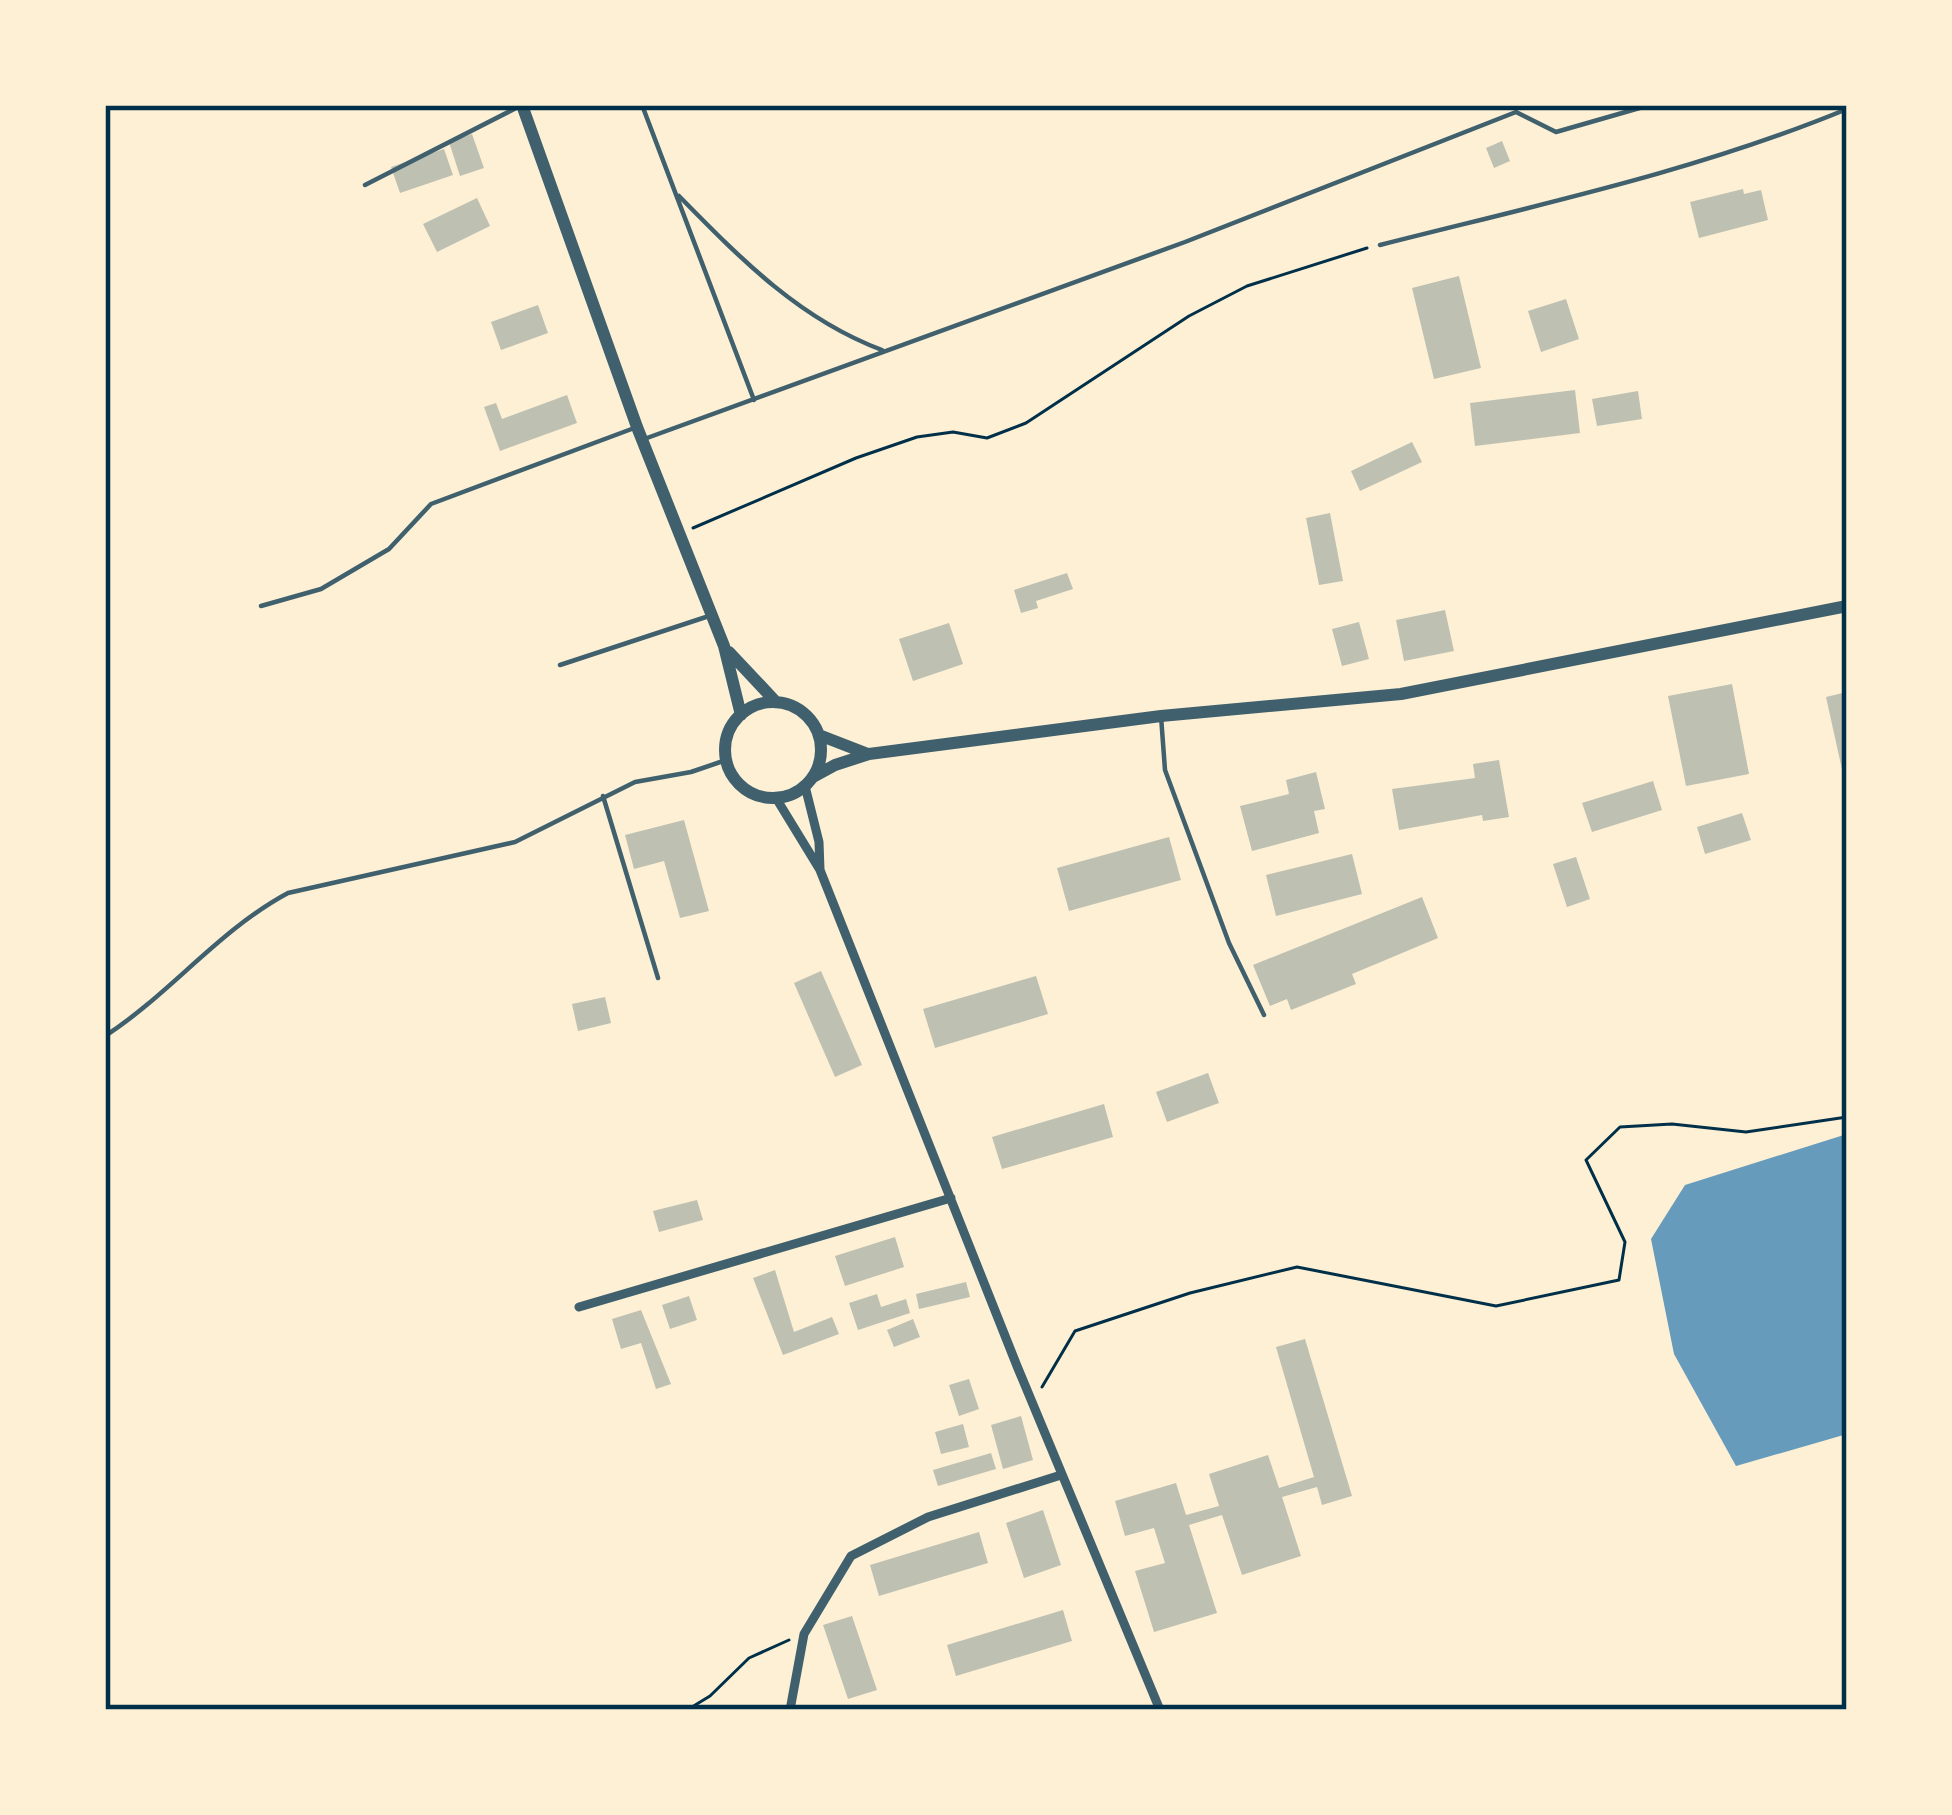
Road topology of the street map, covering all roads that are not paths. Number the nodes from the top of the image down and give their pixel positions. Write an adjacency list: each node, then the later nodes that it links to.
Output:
1 (522, 105): 6 (lane); 11 (street)
2 (642, 105): 7 (lane)
3 (1650, 105): 4 (lane)
4 (1515, 109): 9 (lane)
5 (1847, 109): 8 (lane)
6 (365, 185)
7 (675, 192): 9 (lane); 10 (lane)
8 (1380, 245)
9 (882, 350): 10 (lane)
10 (754, 400): 11 (lane)
11 (639, 434): 12 (lane); 14 (street)
12 (261, 606)
13 (1847, 606): 19 (street)
14 (712, 615): 15 (street); 16 (lane)
15 (724, 646): 17 (street); 18 (street)
16 (560, 665)
17 (776, 702): 18 (street); 20 (street)
18 (741, 715): 22 (street)
19 (1161, 716): 21 (street); 28 (lane)
20 (819, 735): 21 (street); 23 (street)
21 (869, 754): 23 (street)
22 (727, 760): 24 (lane); 25 (street)
23 (809, 781): 25 (street); 26 (street)
24 (603, 796): 27 (lane); 29 (lane)
25 (776, 798): 26 (street)
26 (820, 870): 30 (street)
27 (658, 978)
28 (1264, 1015)
29 (105, 1036)
30 (951, 1198): 31 (street); 32 (street)
31 (579, 1307)
32 (1061, 1474): 33 (street); 34 (street)
33 (790, 1710)
34 (1160, 1710)

